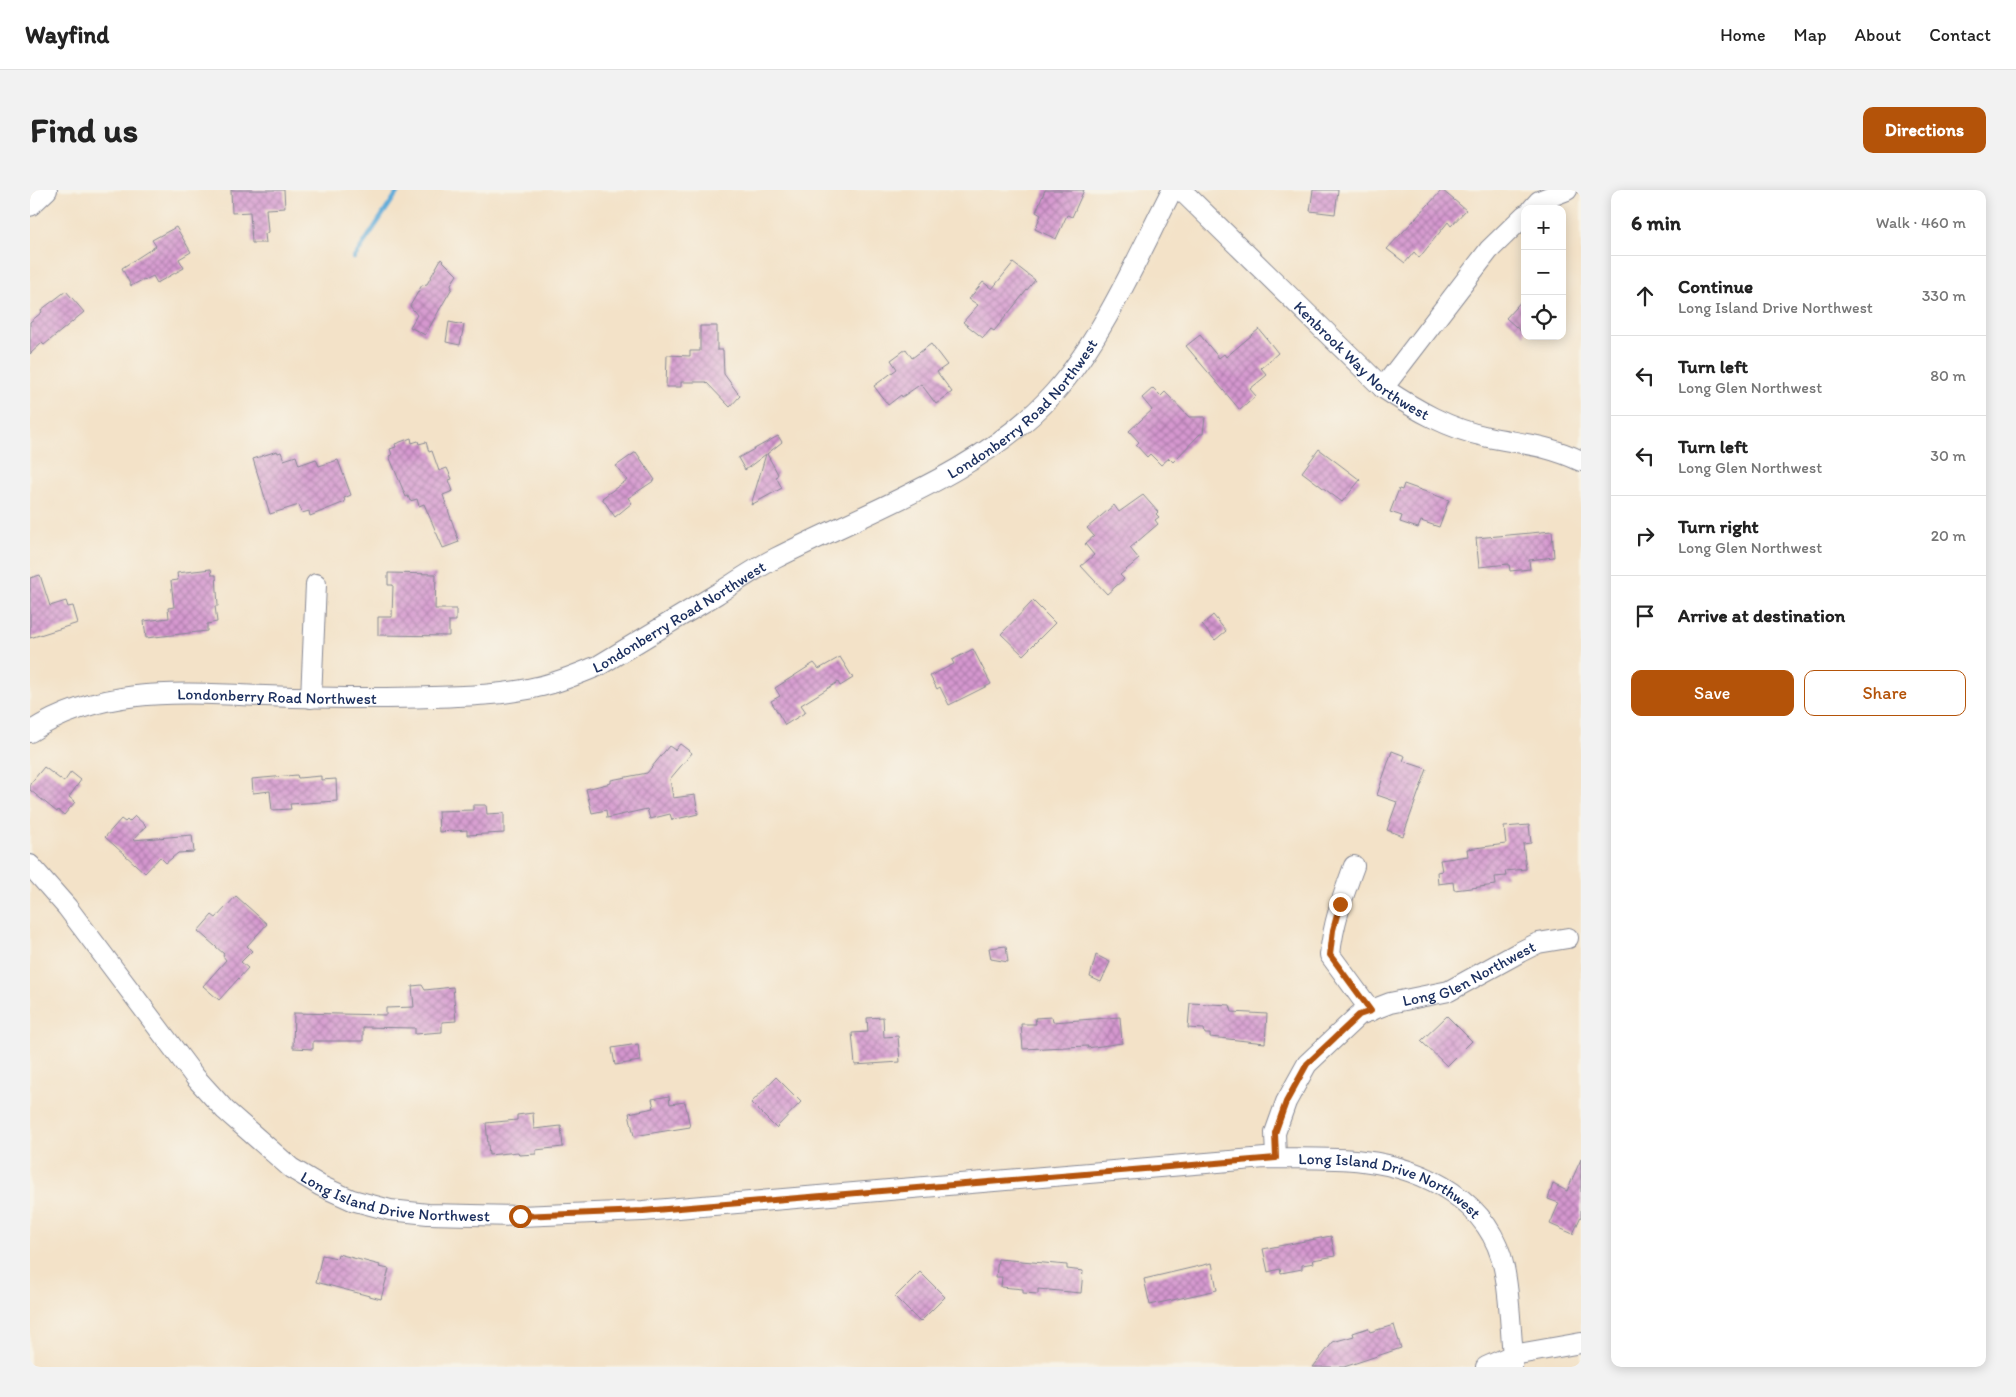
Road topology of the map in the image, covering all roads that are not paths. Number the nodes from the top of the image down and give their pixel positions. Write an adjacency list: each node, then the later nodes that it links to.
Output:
1 (47, 190): 6 (street)
2 (1172, 190): 11 (street, Londonberry Road Northwest)
3 (1181, 190): 8 (street, Kenbrook Way Northwest)
4 (1567, 190): 5 (street)
5 (1536, 205)
6 (30, 206)
7 (1521, 219): 8 (street)
8 (1383, 388): 9 (street, Kenbrook Way Northwest)
9 (1581, 461)
10 (316, 584): 11 (street)
11 (311, 698): 12 (street, Londonberry Road Northwest)
12 (30, 732)
13 (30, 865): 17 (street, Long Island Drive Northwest)
14 (1354, 866): 16 (street)
15 (1568, 938): 16 (street, Long Glen Northwest)
16 (1371, 1011): 17 (street, Long Glen Northwest)
17 (1276, 1158): 19 (street, Long Island Drive Northwest)
18 (1581, 1344): 19 (street)
19 (1512, 1361): 20 (street)
20 (1486, 1367)

